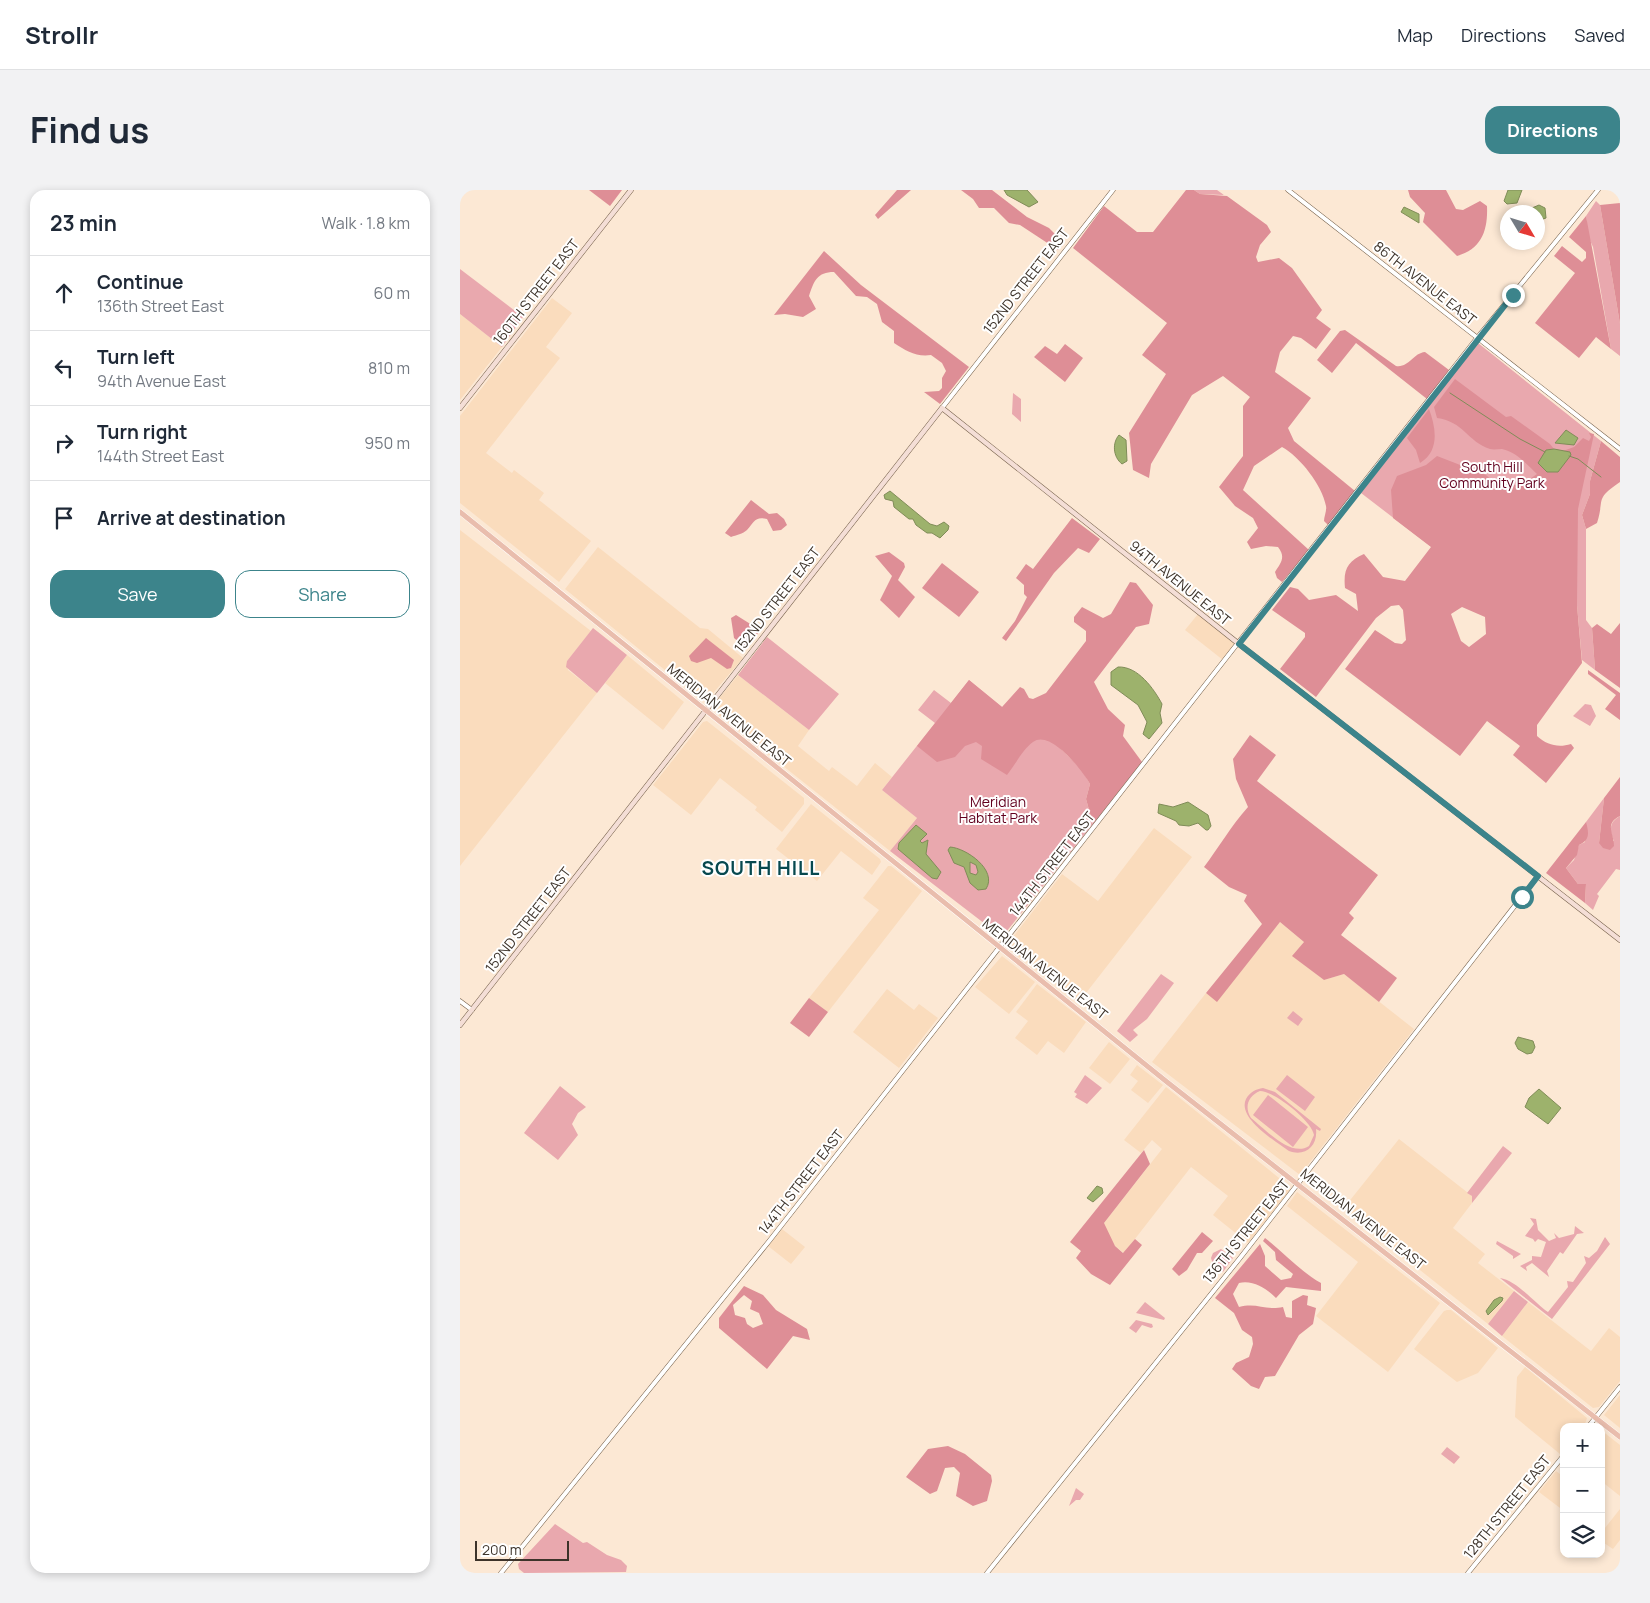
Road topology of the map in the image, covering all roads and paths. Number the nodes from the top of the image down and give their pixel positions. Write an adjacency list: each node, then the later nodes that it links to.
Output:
1 (631, 190): 6 (main road, 160TH STREET EAST)
2 (1113, 190): 7 (street, 152ND STREET EAST)
3 (1288, 190): 5 (street, 86TH AVENUE EAST)
4 (1598, 190): 5 (street, 144TH STREET EAST)
5 (1478, 338): 8 (street, 86TH AVENUE EAST); 10 (street, 144TH STREET EAST)
6 (460, 408)
7 (942, 408): 10 (main road, 94TH AVENUE EAST); 11 (main road, 152ND STREET EAST)
8 (1620, 449)
9 (460, 512): 11 (main road, MERIDIAN AVENUE EAST)
10 (1239, 644): 12 (main road, 94TH AVENUE EAST); 14 (street, 144TH STREET EAST)
11 (705, 711): 14 (main road, MERIDIAN AVENUE EAST); 16 (main road, 152ND STREET EAST)
12 (1538, 876): 13 (main road, 94TH AVENUE EAST); 18 (street, 136TH STREET EAST)
13 (1620, 940)
14 (1000, 948): 18 (main road, MERIDIAN AVENUE EAST); 24 (street, 144TH STREET EAST)
15 (460, 1001): 16 (street)
16 (472, 1010): 17 (main road, 152ND STREET EAST)
17 (460, 1025)
18 (1298, 1184): 20 (main road, MERIDIAN AVENUE EAST); 25 (street, 136TH STREET EAST)
19 (1620, 1387): 20 (street)
20 (1595, 1418): 21 (street); 22 (main road, MERIDIAN AVENUE EAST)
21 (1591, 1423)
22 (1620, 1437)
23 (1560, 1460): 26 (street, 128TH STREET EAST)
24 (501, 1573)
25 (987, 1573)
26 (1468, 1573)

